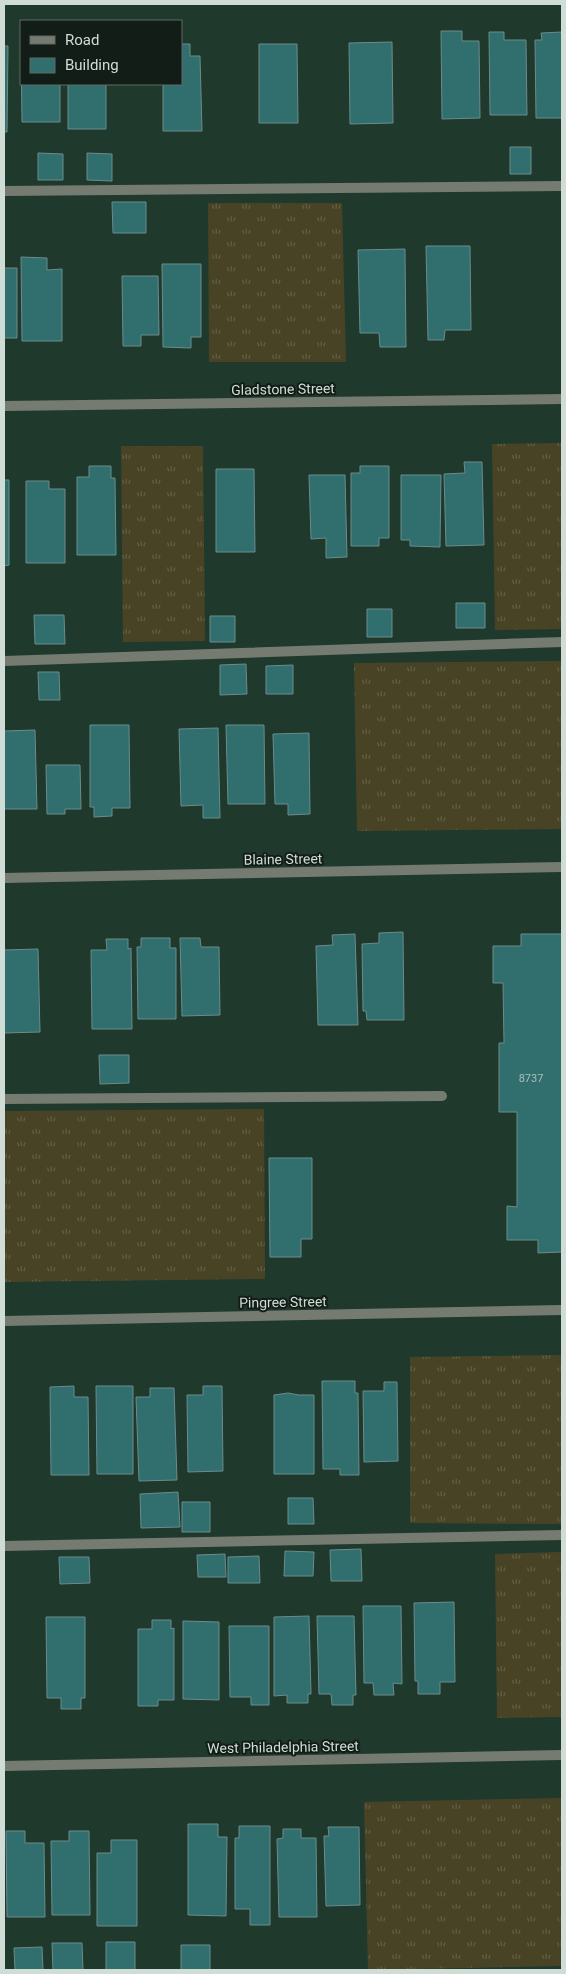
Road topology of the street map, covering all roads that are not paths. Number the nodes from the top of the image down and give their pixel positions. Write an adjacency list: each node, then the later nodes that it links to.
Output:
1 (562, 186): 2 (street)
2 (4, 191)
3 (562, 400): 4 (street, Gladstone Street)
4 (4, 406)
5 (562, 642): 6 (street)
6 (4, 661)
7 (562, 868): 8 (street, Blaine Street)
8 (4, 878)
9 (442, 1096): 10 (street)
10 (4, 1098)
11 (562, 1310): 12 (street, Pingree Street)
12 (4, 1321)
13 (562, 1535): 14 (street)
14 (4, 1546)
15 (562, 1756): 16 (street, West Philadelphia Street)
16 (4, 1766)

